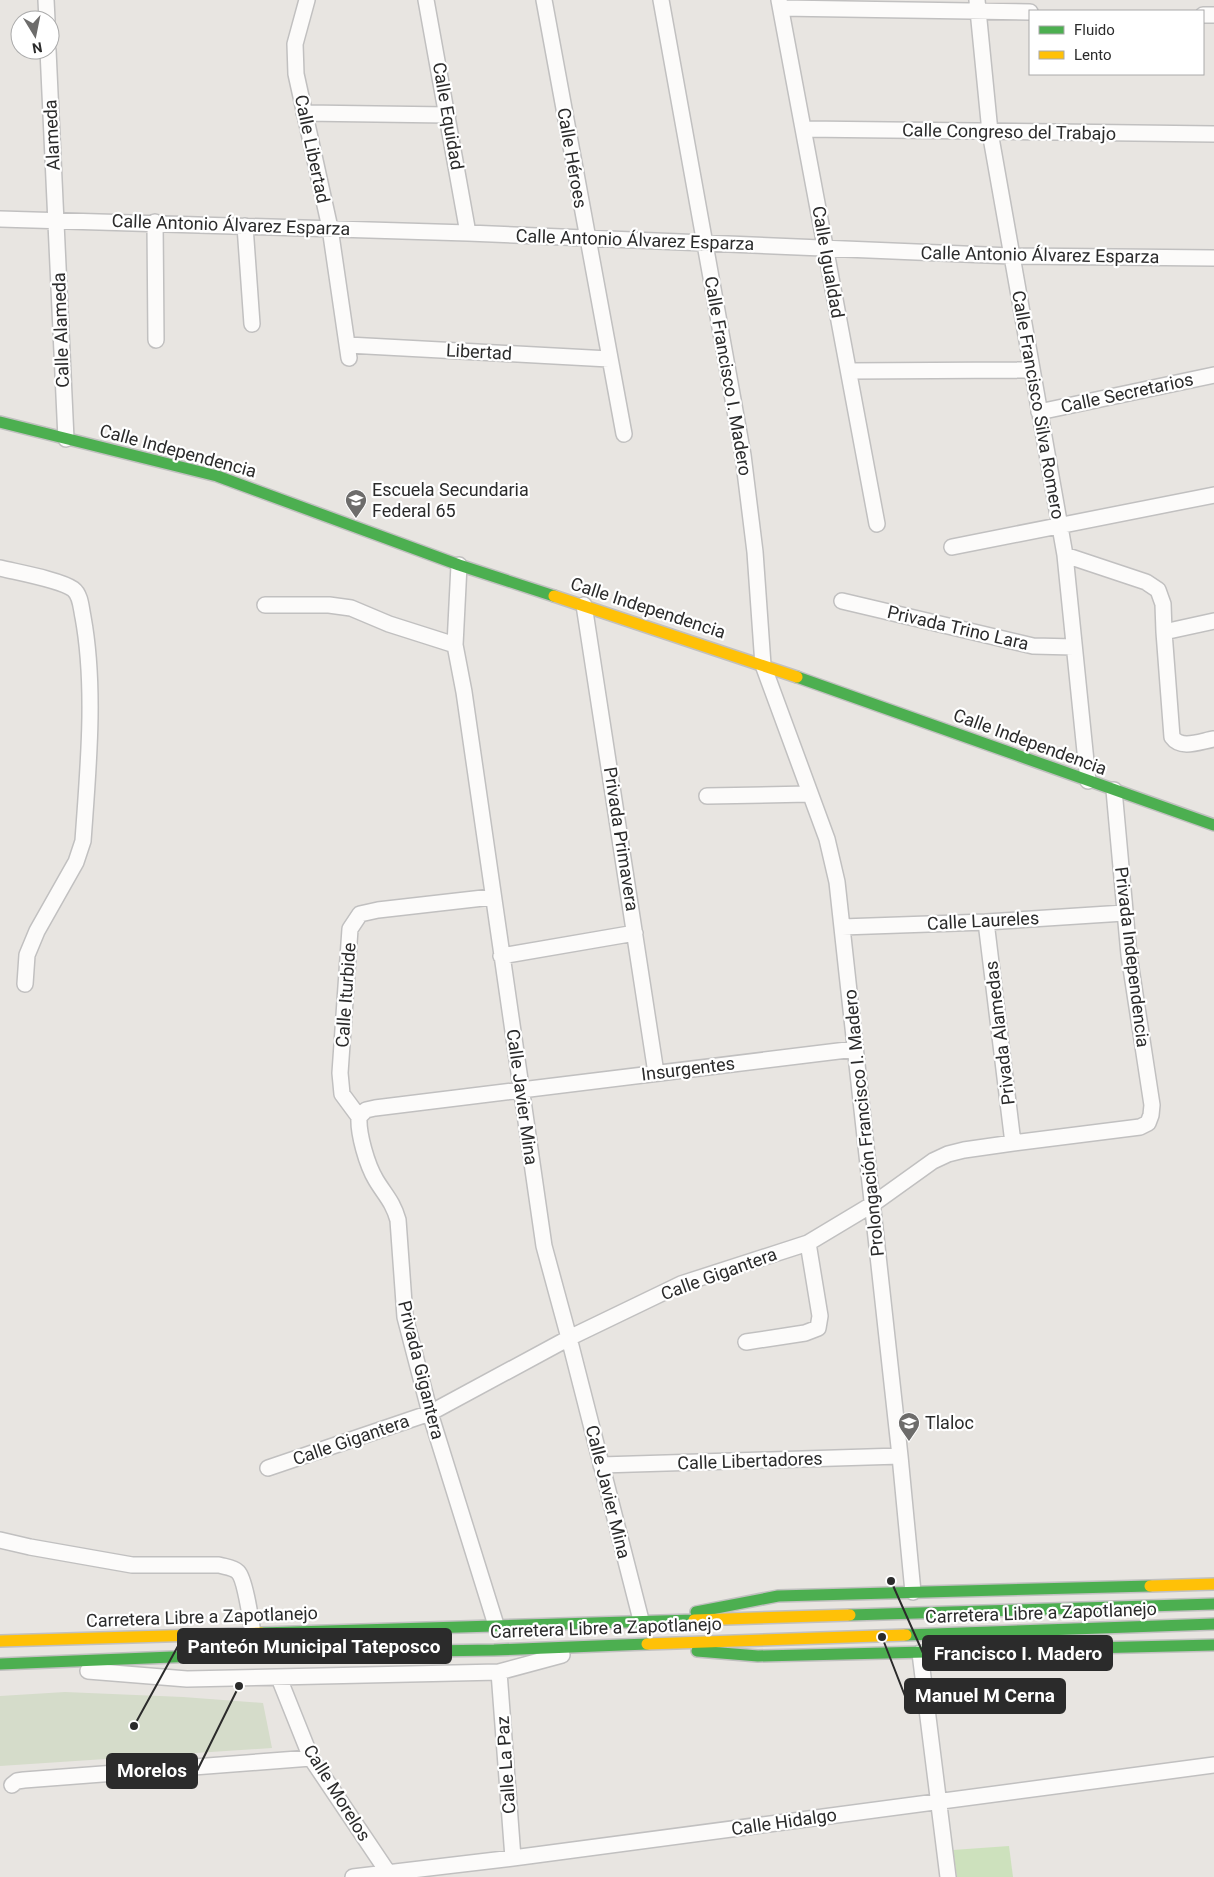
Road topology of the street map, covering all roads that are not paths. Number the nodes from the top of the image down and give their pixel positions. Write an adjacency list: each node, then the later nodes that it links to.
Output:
1 (307, 0): 9 (street, Calle Libertad)
2 (426, 0): 10 (street, Calle Equidad)
3 (544, 0): 20 (street, Calle Héroes)
4 (661, 0): 21 (street, Calle Francisco I. Madero)
5 (780, 4): 6 (street); 11 (street, Calle Igualdad)
6 (978, 6): 7 (street); 12 (street, Calle Francisco Silva Romero)
7 (1029, 12)
8 (49, 60): 15 (street, Alameda)
9 (304, 113): 10 (street); 18 (street, Calle Libertad)
10 (448, 115): 19 (street, Calle Equidad)
11 (804, 129): 12 (street, Calle Congreso del Trabajo); 22 (street, Calle Igualdad)
12 (990, 132): 13 (street, Calle Congreso del Trabajo); 23 (street, Calle Francisco Silva Romero)
13 (1214, 134)
14 (0, 219): 15 (street)
15 (57, 220): 16 (street, Calle Antonio Álvarez Esparza); 35 (street, Calle Alameda)
16 (155, 222): 17 (street, Calle Antonio Álvarez Esparza); 26 (street)
17 (245, 226): 18 (street, Calle Antonio Álvarez Esparza); 25 (street)
18 (330, 228): 19 (street, Calle Antonio Álvarez Esparza); 27 (street, Calle Libertad)
19 (468, 233): 20 (street, Calle Antonio Álvarez Esparza)
20 (587, 238): 21 (street, Calle Antonio Álvarez Esparza); 28 (street, Calle Héroes)
21 (705, 243): 22 (street, Calle Antonio Álvarez Esparza); 50 (street, Calle Francisco I. Madero)
22 (826, 248): 23 (street, Calle Antonio Álvarez Esparza); 30 (street, Calle Igualdad)
23 (1011, 256): 24 (street, Calle Antonio Álvarez Esparza); 29 (street, Calle Francisco Silva Romero)
24 (1214, 258)
25 (252, 324)
26 (156, 340)
27 (348, 352): 28 (street, Libertad)
28 (609, 359): 34 (street, Calle Héroes)
29 (1032, 370): 30 (street); 32 (street, Calle Francisco Silva Romero)
30 (848, 371): 37 (street, Calle Igualdad)
31 (1214, 375): 32 (street, Calle Secretarios)
32 (1039, 412): 38 (street, Calle Francisco Silva Romero)
33 (0, 422): 35 (street, Calle Independencia)
34 (624, 434)
35 (66, 439): 41 (street, Calle Independencia)
36 (1214, 495): 38 (street)
37 (877, 524)
38 (1060, 526): 39 (street); 40 (street, Calle Francisco Silva Romero)
39 (952, 546)
40 (1065, 555): 47 (street); 49 (street, Calle Francisco Silva Romero)
41 (459, 565): 45 (street, Calle Independencia); 48 (street, Calle Javier Mina)
42 (0, 568): 63 (street)
43 (842, 601): 49 (street, Privada Trino Lara)
44 (265, 605): 48 (street)
45 (584, 605): 50 (street, Calle Independencia); 61 (street, Privada Primavera)
46 (1214, 621): 47 (street)
47 (1164, 632): 51 (street)
48 (455, 645): 57 (street, Calle Javier Mina)
49 (1074, 647): 52 (street, Calle Francisco Silva Romero)
50 (763, 665): 52 (street, Calle Independencia); 54 (street, Prolongación Francisco I. Madero)
51 (1214, 739)
52 (1088, 781): 53 (street, Calle Independencia)
53 (1114, 790): 56 (street, Calle Independencia); 58 (street, Privada Independencia)
54 (809, 794): 55 (street); 60 (street, Prolongación Francisco I. Madero)
55 (707, 796)
56 (1214, 825)
57 (492, 898): 62 (street, Calle Javier Mina); 67 (street, Calle Iturbide)
58 (1124, 913): 59 (street, Calle Laureles); 68 (street, Privada Independencia)
59 (986, 922): 60 (street, Calle Laureles); 69 (street, Privada Alamedas)
60 (842, 927): 64 (street, Prolongación Francisco I. Madero)
61 (635, 933): 62 (street); 65 (street, Privada Primavera)
62 (501, 956): 66 (street, Calle Javier Mina)
63 (25, 984)
64 (855, 1049): 65 (street, Insurgentes); 70 (street, Prolongación Francisco I. Madero)
65 (656, 1073): 66 (street, Insurgentes)
66 (521, 1090): 67 (street, Insurgentes); 72 (street, Calle Javier Mina)
67 (359, 1116): 74 (street, Privada Gigantera)
68 (1148, 1123): 69 (street, Calle Gigantera)
69 (1013, 1143): 70 (street, Calle Gigantera)
70 (873, 1204): 71 (street, Calle Gigantera); 75 (street, Prolongación Francisco I. Madero)
71 (808, 1243): 72 (street, Calle Gigantera); 73 (street)
72 (569, 1338): 74 (street, Calle Gigantera); 76 (street, Calle Javier Mina)
73 (746, 1342)
74 (430, 1413): 77 (street, Calle Gigantera); 85 (street, Privada Gigantera)
75 (900, 1456): 76 (street, Calle Libertadores); 80 (street, Prolongación Francisco I. Madero)
76 (601, 1465): 83 (street, Calle Javier Mina)
77 (268, 1468)
78 (0, 1540): 86 (street)
79 (1214, 1584): 80 (street)
80 (913, 1592): 82 (street)
81 (1214, 1604): 82 (street, Carretera Libre a Zapotlanejo)
82 (661, 1619): 83 (street, Carretera Libre a Zapotlanejo)
83 (641, 1620): 85 (street, Carretera Libre a Zapotlanejo)
84 (1214, 1624): 88 (street, Carretera Libre a Zapotlanejo)
85 (496, 1625): 86 (street, Carretera Libre a Zapotlanejo)
86 (253, 1633): 87 (street, Carretera Libre a Zapotlanejo)
87 (0, 1641)
88 (617, 1644): 89 (street, Carretera Libre a Zapotlanejo); 91 (street)
89 (600, 1645): 93 (street, Carretera Libre a Zapotlanejo); 94 (street)
90 (1214, 1646): 91 (street)
91 (920, 1653): 99 (street)
92 (0, 1664): 93 (street, Carretera Libre a Zapotlanejo)
93 (24, 1664): 95 (street)
94 (499, 1672): 95 (street); 100 (street, Calle La Paz)
95 (279, 1678): 96 (street, Calle Morelos)
96 (311, 1758): 98 (street); 101 (street, Calle Morelos)
97 (1214, 1765): 99 (street, Calle Hidalgo)
98 (12, 1785)
99 (939, 1801): 100 (street, Calle Hidalgo); 103 (street)
100 (513, 1858): 101 (street, Calle Hidalgo)
101 (389, 1875): 102 (street, Calle Hidalgo)
102 (353, 1877)
103 (948, 1877)

